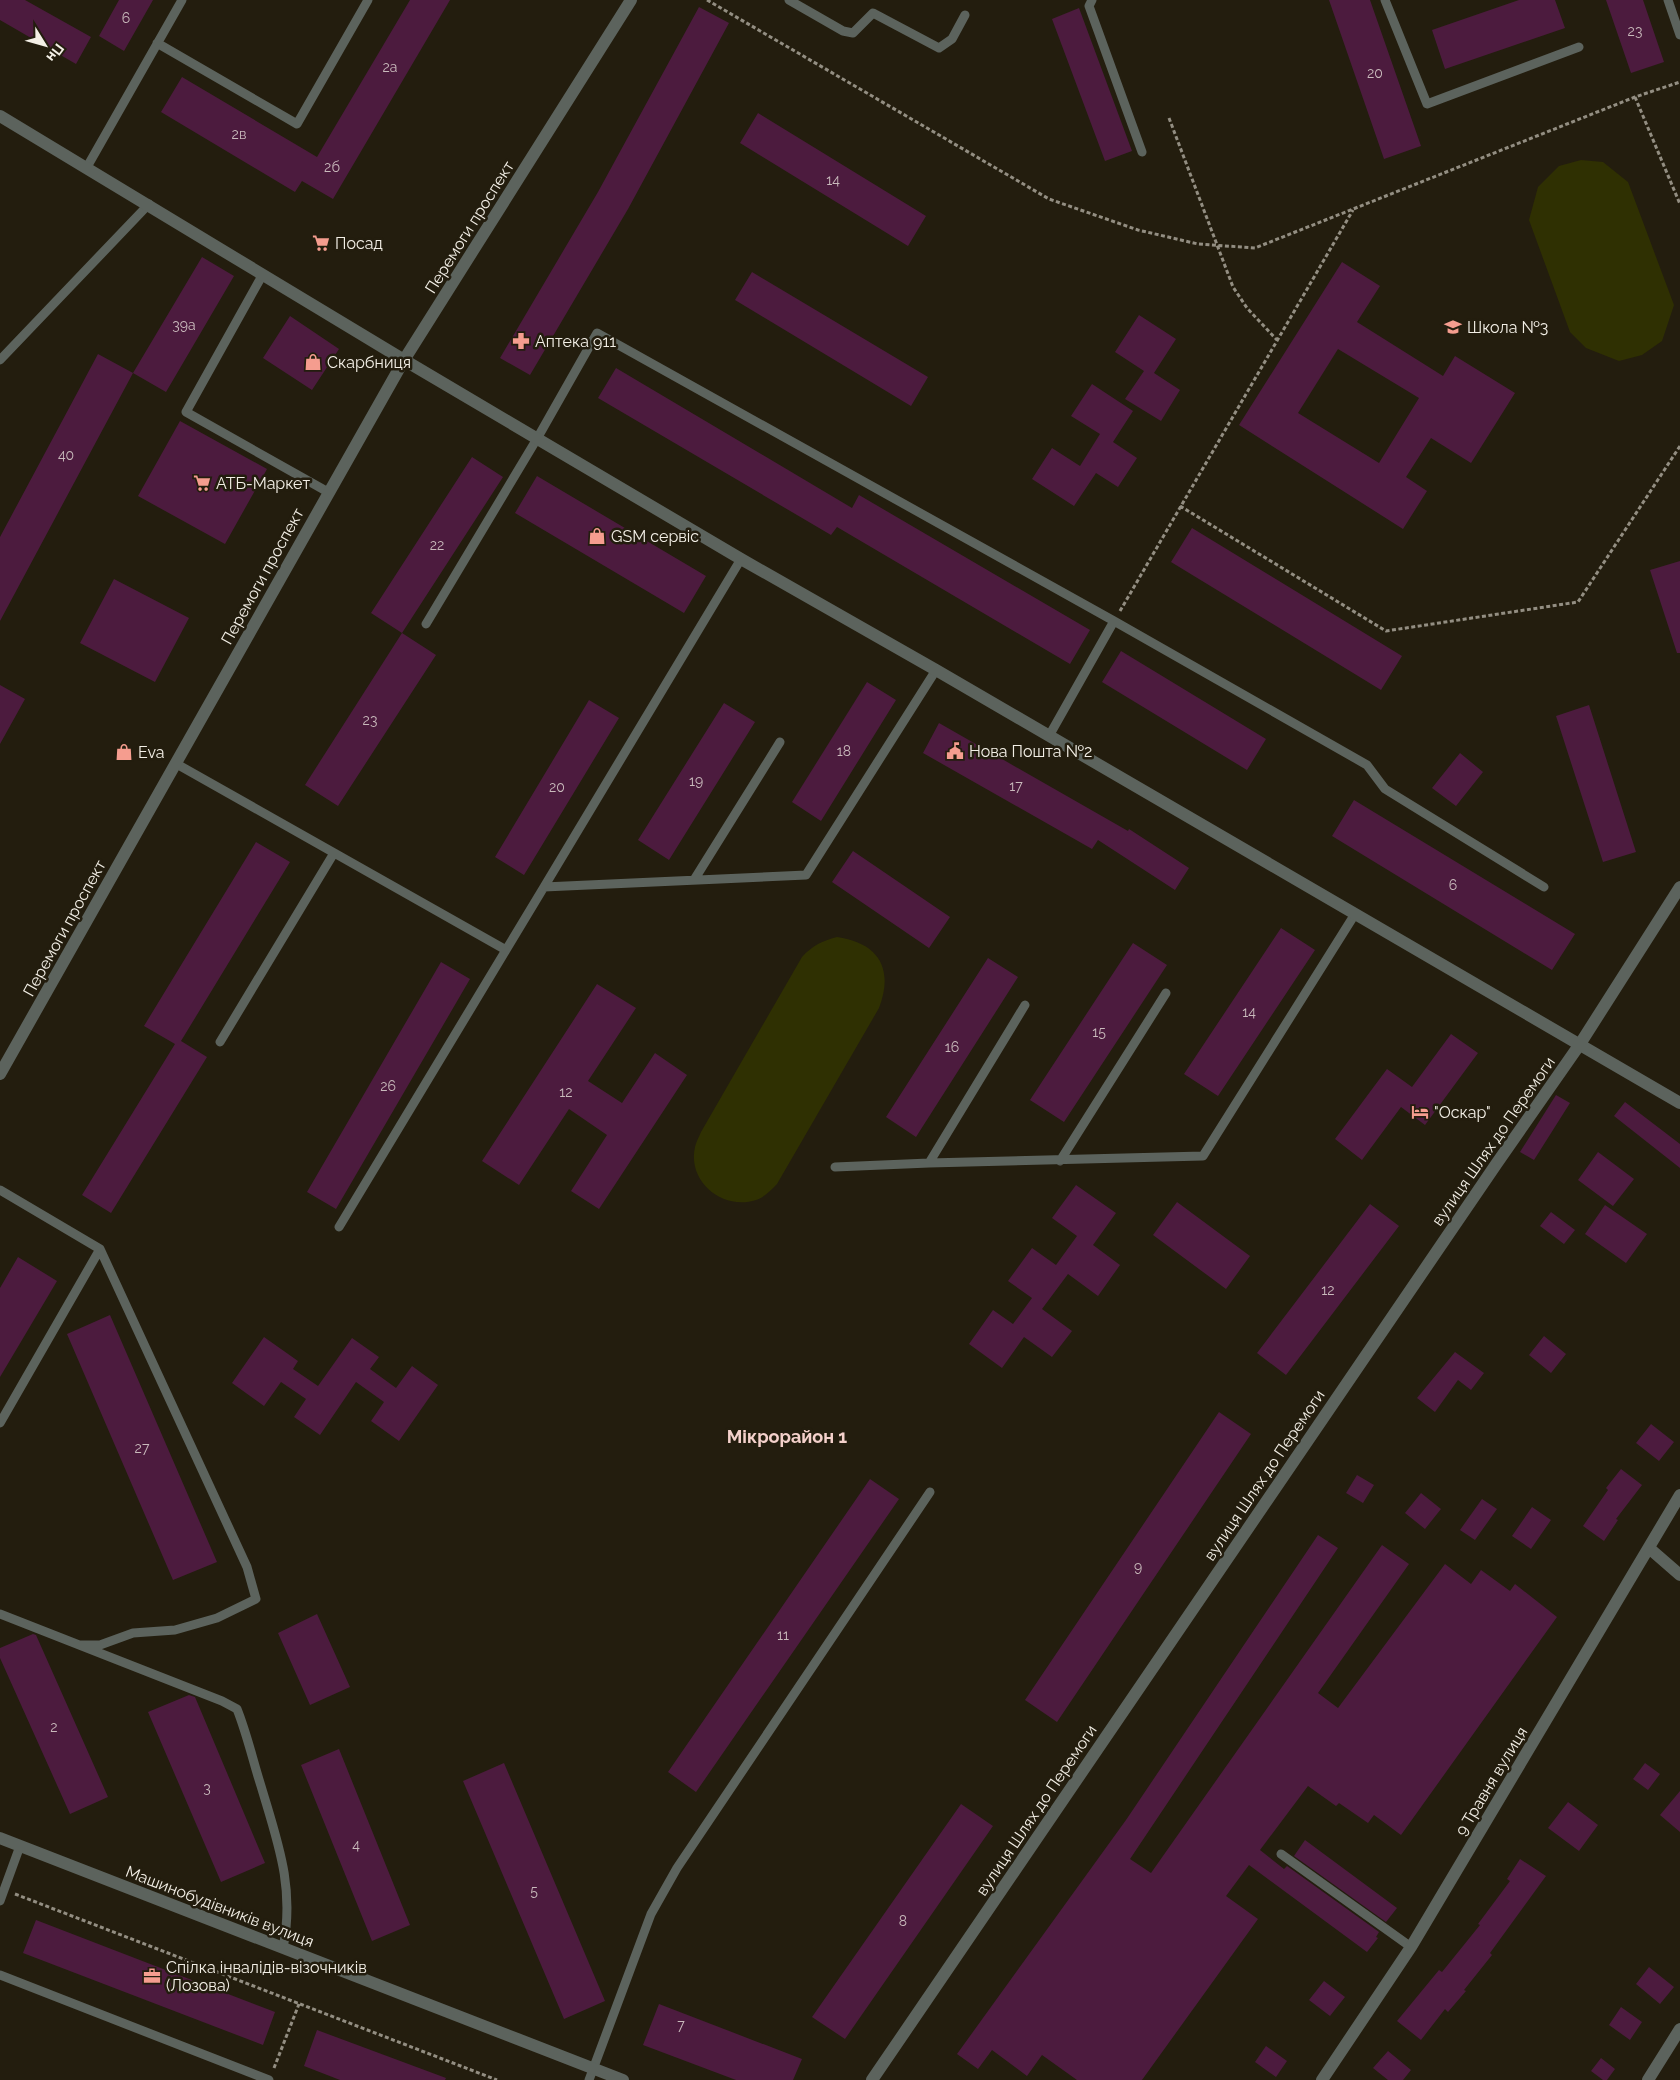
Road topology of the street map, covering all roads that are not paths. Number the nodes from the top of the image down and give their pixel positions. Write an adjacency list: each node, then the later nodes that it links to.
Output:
1 (182, 0): 11 (lane)
2 (368, 0): 11 (lane)
3 (631, 0): 19 (street, Перемоги проспект)
4 (789, 0): 8 (lane)
5 (1092, 0): 14 (lane)
6 (1385, 0): 12 (lane)
7 (1668, 0): 9 (lane)
8 (965, 15)
9 (1677, 16): 10 (lane)
10 (1680, 34)
11 (157, 43): 15 (lane)
12 (1578, 47)
13 (0, 116): 15 (street)
14 (1142, 152)
15 (87, 167): 16 (street)
16 (149, 204): 17 (street); 18 (lane)
17 (263, 274): 19 (street); 21 (lane)
18 (0, 360)
19 (404, 360): 20 (street); 21 (street, Перемоги проспект)
20 (538, 437): 22 (street); 23 (lane); 24 (lane)
21 (328, 492): 28 (street, Перемоги проспект)
22 (741, 559): 25 (street); 31 (lane)
23 (1114, 622): 26 (lane); 33 (lane)
24 (426, 624)
25 (936, 670): 26 (street); 30 (lane)
26 (1049, 736): 34 (street)
27 (780, 742): 30 (lane)
28 (176, 763): 29 (lane); 40 (street, Перемоги проспект)
29 (334, 853): 35 (lane); 38 (lane)
30 (694, 880): 31 (lane)
31 (544, 887): 35 (lane)
32 (1680, 887): 39 (street, вулиця Шлях до Перемоги)
33 (1544, 888)
34 (1356, 914): 39 (street); 42 (lane)
35 (506, 950): 46 (lane)
36 (1166, 993): 42 (lane)
37 (1025, 1004): 43 (lane)
38 (220, 1042)
39 (1580, 1044): 41 (street); 66 (street, вулиця Шлях до Перемоги)
40 (0, 1074)
41 (1680, 1103)
42 (1060, 1161): 43 (lane)
43 (929, 1163): 44 (lane)
44 (835, 1168)
45 (0, 1190): 47 (lane)
46 (339, 1227)
47 (100, 1249): 48 (lane); 54 (lane)
48 (0, 1422)
49 (930, 1492): 63 (lane)
50 (1680, 1495): 51 (street, 9 Травня вулиця)
51 (1648, 1548): 52 (street); 59 (street, 9 Травня вулиця)
52 (1680, 1574)
53 (0, 1614): 54 (lane)
54 (80, 1645): 60 (lane)
55 (0, 1838): 56 (street, Машинобудівників вулиця)
56 (20, 1846): 58 (lane); 60 (street, Машинобудівників вулиця)
57 (1281, 1854): 59 (lane)
58 (0, 1901)
59 (1411, 1947): 67 (street, 9 Травня вулиця)
60 (283, 1948): 63 (street, Машинобудівників вулиця)
61 (0, 1975): 64 (lane)
62 (1680, 2029): 68 (street)
63 (591, 2074): 65 (street, Машинобудівників вулиця)
64 (271, 2076)
65 (623, 2080)
66 (872, 2080)
67 (1322, 2080)
68 (1648, 2080)

